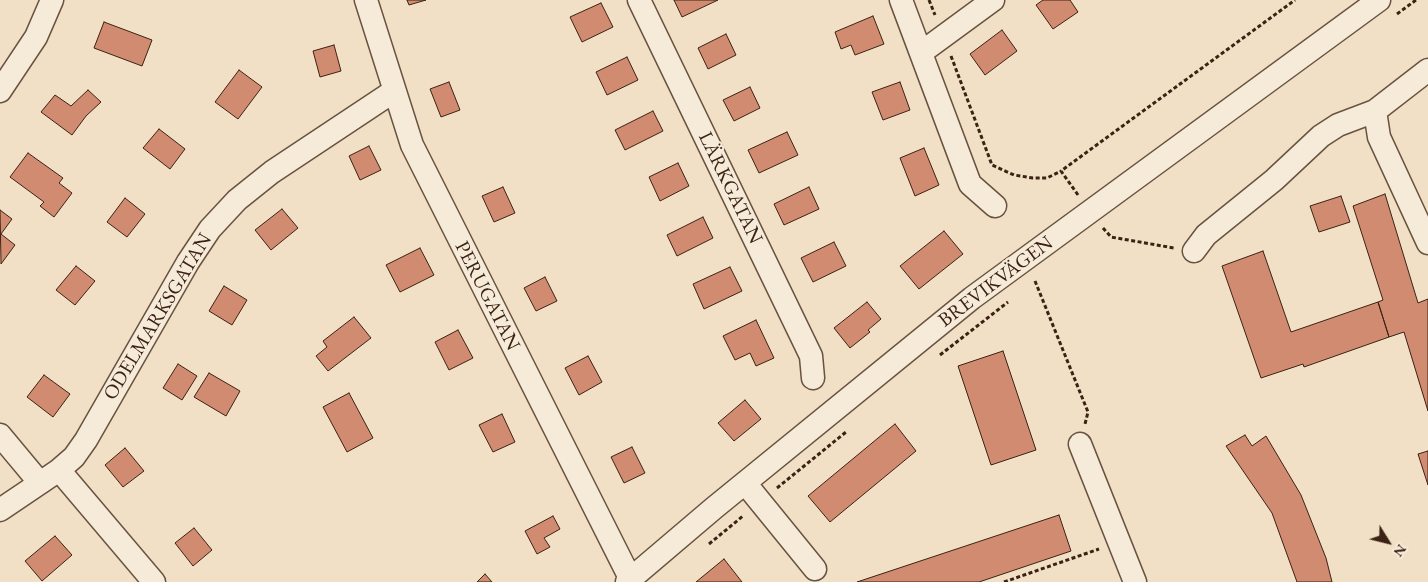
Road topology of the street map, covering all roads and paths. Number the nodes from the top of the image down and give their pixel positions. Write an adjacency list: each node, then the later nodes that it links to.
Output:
1 (52, 0): 13 (street)
2 (366, 0): 14 (street, PERUGATAN)
3 (639, 0): 27 (street, LÄRKGATAN)
4 (901, 0): 11 (street)
5 (929, 0): 10 (path)
6 (993, 0): 10 (street)
7 (1379, 0): 33 (street, BREVIKVÄGEN)
8 (1416, 0): 9 (path)
9 (1393, 17)
10 (943, 36): 11 (street); 16 (path)
11 (922, 52): 17 (street)
12 (1428, 70): 15 (street)
13 (0, 91)
14 (394, 91): 31 (street, ODELMARKSGATAN); 39 (street, PERUGATAN)
15 (1375, 111): 20 (street); 21 (street)
16 (1061, 171)
17 (996, 206)
18 (1112, 224): 19 (path)
19 (1104, 230)
20 (1428, 243)
21 (1194, 251)
22 (1042, 275): 23 (path)
23 (1035, 281): 24 (path); 30 (path)
24 (1028, 286)
25 (1014, 297): 26 (path)
26 (935, 360)
27 (813, 378)
28 (853, 426): 34 (path)
29 (0, 435): 32 (street)
30 (1080, 444): 36 (street)
31 (59, 470): 32 (street, ODELMARKSGATAN); 40 (street)
32 (40, 483): 35 (street)
33 (745, 483): 34 (street); 39 (street, BREVIKVÄGEN)
34 (761, 502): 37 (path); 38 (street)
35 (0, 510)
36 (1118, 542): 41 (path); 42 (street)
37 (703, 549)
38 (815, 569)
39 (630, 581)
40 (154, 582)
41 (1004, 582)
42 (1134, 582)

